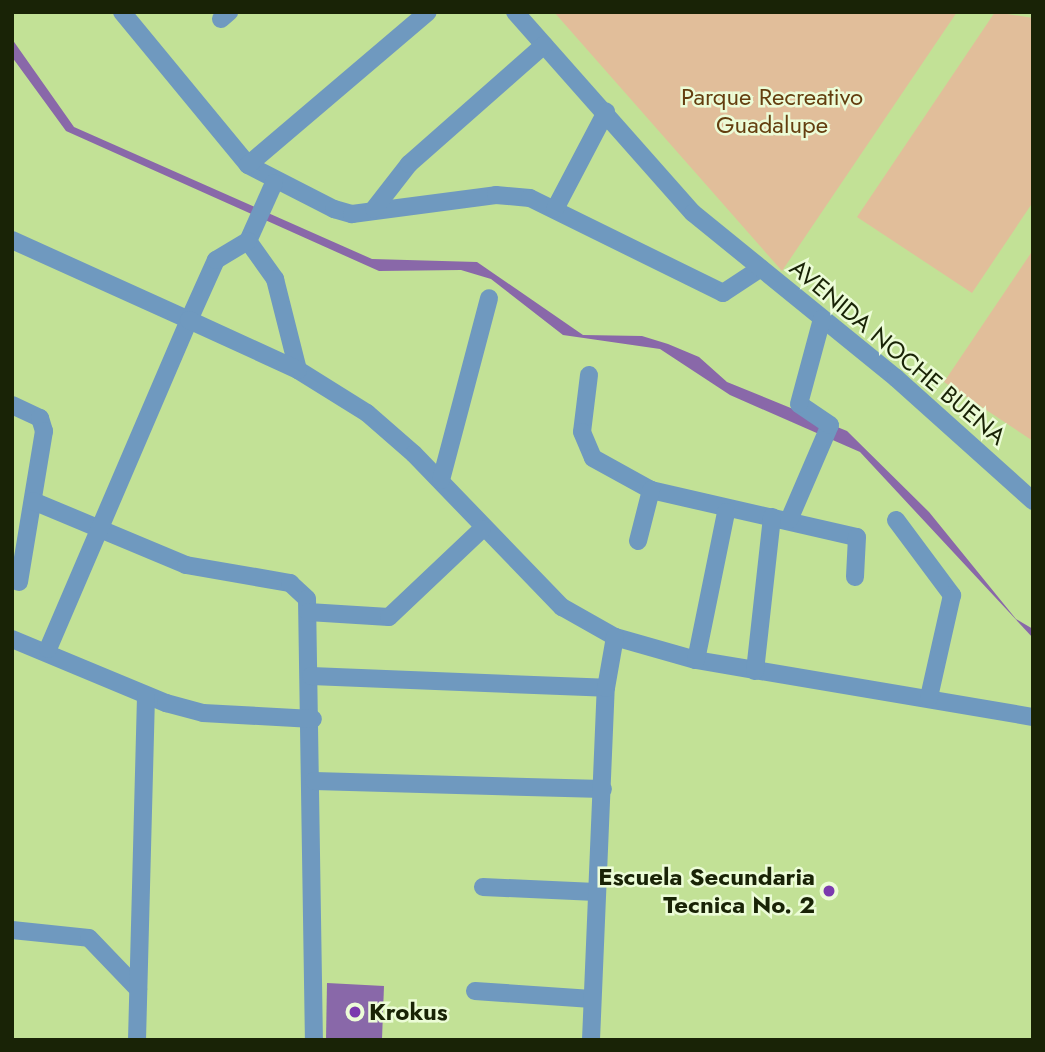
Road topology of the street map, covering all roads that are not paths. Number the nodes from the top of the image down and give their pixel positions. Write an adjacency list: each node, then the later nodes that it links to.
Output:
1 (122, 12): 6 (street, AVENIDA NOCHE BUENA)
2 (428, 12): 6 (street)
3 (515, 12): 4 (street)
4 (544, 45): 5 (street); 8 (street)
5 (607, 112): 9 (street); 12 (street)
6 (248, 165): 7 (street, AVENIDA NOCHE BUENA)
7 (274, 183): 8 (street, AVENIDA NOCHE BUENA); 10 (street)
8 (374, 209): 9 (street, AVENIDA NOCHE BUENA)
9 (555, 209): 12 (street, AVENIDA NOCHE BUENA)
10 (251, 234): 15 (street); 16 (street)
11 (12, 240): 15 (street)
12 (761, 268): 14 (street, AVENIDA NOCHE BUENA)
13 (489, 298): 19 (street)
14 (822, 319): 22 (street, AVENIDA NOCHE BUENA); 24 (street)
15 (188, 320): 16 (street); 26 (street)
16 (298, 370): 19 (street)
17 (589, 375): 20 (street)
18 (12, 405): 21 (street)
19 (441, 480): 27 (street)
20 (652, 491): 23 (street); 28 (street)
21 (33, 500): 26 (street); 30 (street)
22 (1033, 501)
23 (726, 512): 24 (street); 35 (street)
24 (780, 519): 29 (street); 36 (street)
25 (896, 520): 40 (street)
26 (96, 528): 31 (street); 34 (street)
27 (482, 528): 31 (street); 32 (street)
28 (638, 541)
29 (855, 577)
30 (19, 582)
31 (308, 612): 37 (street)
32 (615, 637): 35 (street); 38 (street)
33 (12, 639): 34 (street)
34 (48, 649): 39 (street)
35 (696, 660): 36 (street)
36 (755, 671): 40 (street)
37 (311, 676): 38 (street); 42 (street)
38 (606, 688): 44 (street)
39 (146, 697): 42 (street); 48 (street)
40 (929, 697): 41 (street)
41 (1033, 717)
42 (313, 719): 43 (street)
43 (314, 781): 44 (street); 52 (street)
44 (603, 789): 46 (street)
45 (483, 887): 46 (street)
46 (596, 892): 50 (street)
47 (12, 930): 48 (street)
48 (138, 989): 51 (street)
49 (475, 991): 50 (street)
50 (592, 999): 53 (street)
51 (137, 1040)
52 (314, 1040)
53 (591, 1040)

